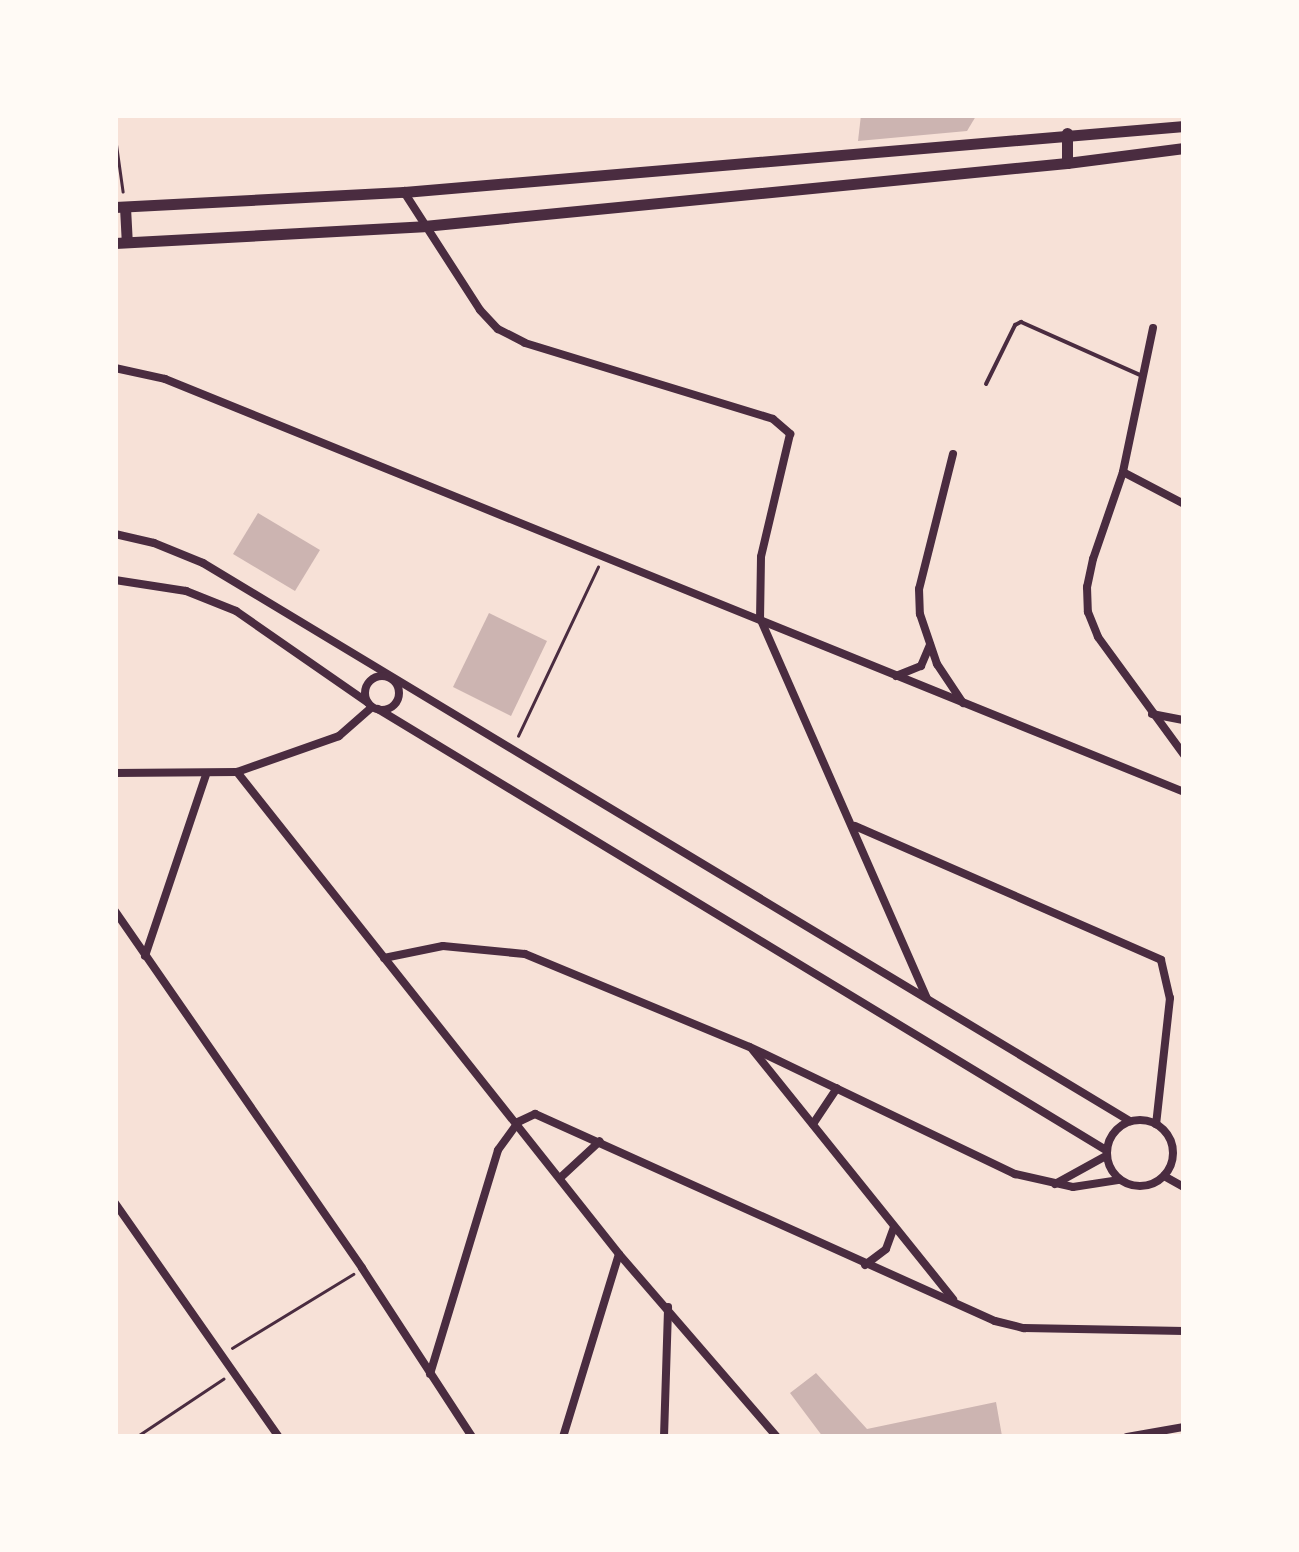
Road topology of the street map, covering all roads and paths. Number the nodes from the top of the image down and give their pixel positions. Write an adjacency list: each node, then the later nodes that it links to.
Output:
1 (1184, 126): 2 (main road)
2 (1067, 132): 5 (main road); 6 (main road)
3 (115, 134): 7 (path)
4 (1184, 148): 5 (main road)
5 (1068, 164): 8 (main road)
6 (404, 192): 7 (main road); 8 (street)
7 (120, 207): 9 (main road)
8 (424, 226): 9 (main road); 20 (street)
9 (121, 242)
10 (1154, 328): 12 (street)
11 (115, 368): 18 (street)
12 (1144, 377): 13 (lane); 15 (street)
13 (986, 384)
14 (953, 454): 21 (street)
15 (1124, 472): 16 (street); 26 (street)
16 (1184, 504)
17 (115, 534): 23 (street)
18 (602, 557): 20 (street); 28 (path)
19 (115, 580): 25 (street)
20 (760, 618): 22 (street); 34 (street)
21 (930, 646): 22 (street); 24 (street)
22 (896, 676): 24 (street)
23 (392, 679): 25 (street); 25 (street); 28 (street)
24 (963, 703): 33 (street)
25 (373, 706): 30 (street); 47 (street)
26 (1152, 714): 27 (street); 29 (street)
27 (1184, 720)
28 (513, 746): 38 (street)
29 (1184, 756)
30 (237, 772): 32 (street); 37 (street)
31 (115, 773): 32 (street)
32 (206, 776): 36 (street)
33 (1184, 792)
34 (854, 826): 38 (street); 44 (street)
35 (115, 911): 36 (street)
36 (145, 956): 58 (street)
37 (384, 958): 39 (street); 42 (street)
38 (926, 997): 41 (street)
39 (750, 1047): 40 (street); 43 (street)
40 (837, 1088): 43 (street); 52 (street)
41 (1130, 1121): 44 (street); 47 (street)
42 (518, 1122): 45 (street); 50 (street); 64 (street)
43 (813, 1124): 55 (street)
44 (1156, 1124): 46 (street)
45 (600, 1141): 50 (street); 57 (street)
46 (1172, 1146): 48 (street); 49 (street)
47 (1106, 1153): 51 (street); 52 (street)
48 (1184, 1154)
49 (1164, 1176): 51 (street); 53 (street)
50 (560, 1178): 56 (street)
51 (1120, 1180): 52 (street)
52 (1056, 1184)
53 (1184, 1187)
54 (115, 1203): 62 (street)
55 (894, 1227): 57 (street); 59 (street)
56 (619, 1254): 60 (street); 69 (street)
57 (865, 1265): 59 (street)
58 (362, 1268): 62 (path); 64 (street)
59 (956, 1303): 61 (street)
60 (668, 1307): 70 (street); 71 (street)
61 (1184, 1332)
62 (220, 1355): 63 (street)
63 (233, 1373): 66 (path); 67 (street)
64 (430, 1374): 68 (street)
65 (1184, 1427): 72 (street)
66 (136, 1437)
67 (278, 1437)
68 (472, 1437)
69 (562, 1437)
70 (664, 1437)
71 (778, 1437)
72 (1127, 1437)

